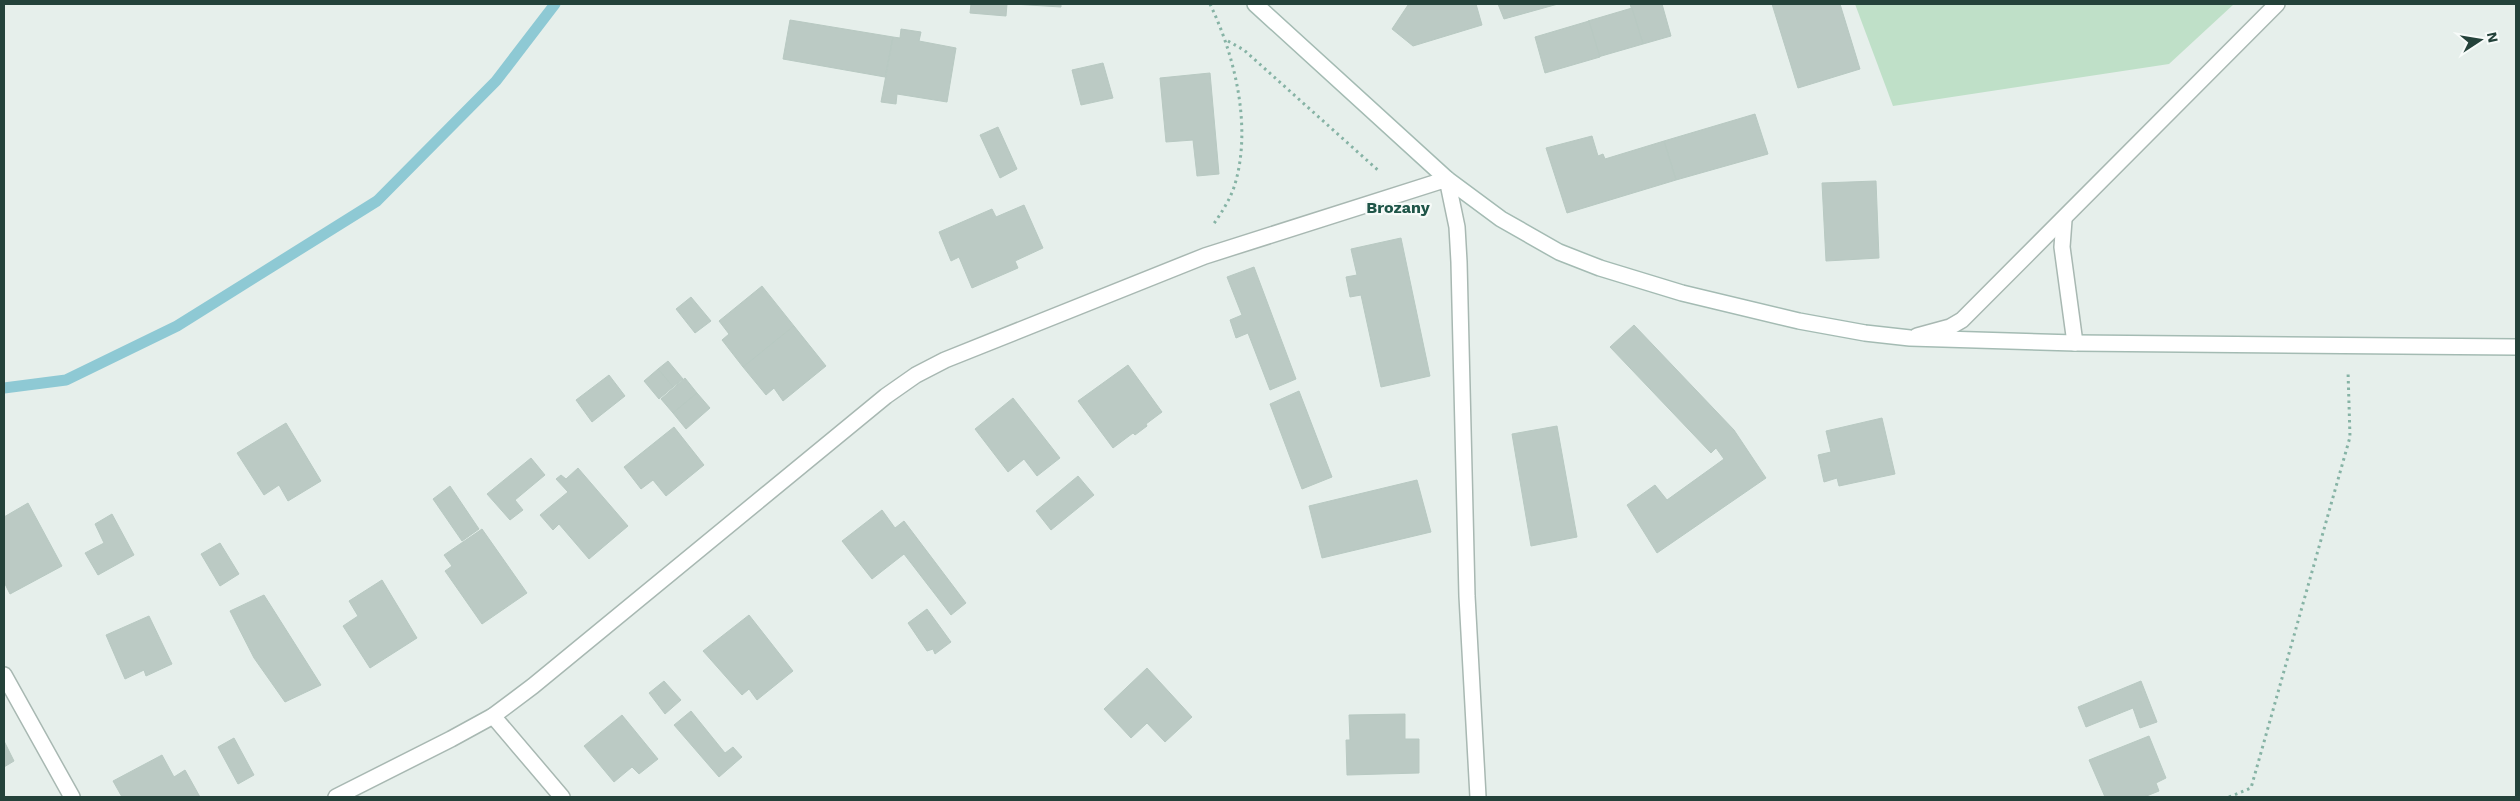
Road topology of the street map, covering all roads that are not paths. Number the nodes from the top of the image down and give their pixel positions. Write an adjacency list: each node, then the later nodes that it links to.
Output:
1 (1255, 4): 3 (street)
2 (2277, 4): 4 (street)
3 (1447, 179): 5 (street); 9 (street); 13 (street)
4 (2064, 220): 5 (street); 6 (street)
5 (1910, 338): 6 (street)
6 (2075, 343): 7 (street)
7 (2516, 347)
8 (4, 675): 10 (street)
9 (493, 716): 11 (street); 12 (street)
10 (72, 797)
11 (336, 797)
12 (562, 797)
13 (1478, 797)

